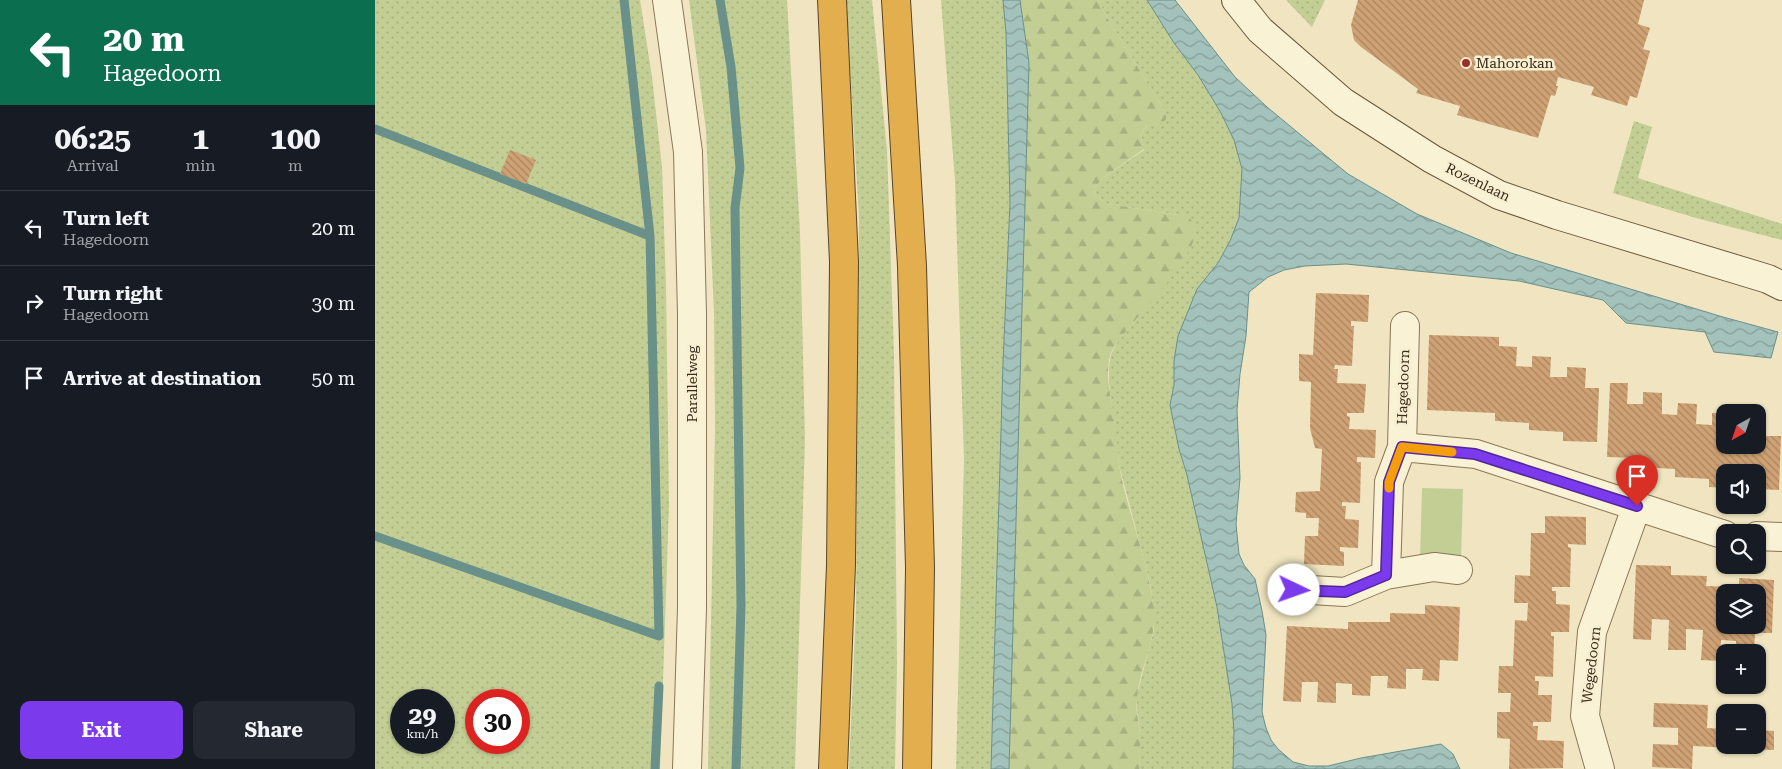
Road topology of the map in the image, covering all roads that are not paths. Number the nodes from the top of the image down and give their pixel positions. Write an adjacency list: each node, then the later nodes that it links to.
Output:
1 (667, 0): 15 (street, Parallelweg)
2 (832, 0): 16 (highway)
3 (896, 0): 17 (highway)
4 (1236, 0): 5 (street, Rozenlaan)
5 (1777, 281)
6 (1405, 326): 7 (street, Hagedoorn)
7 (1402, 447): 8 (street); 13 (street, Hagedoorn)
8 (1637, 506): 9 (street); 18 (street, Wegedoorn)
9 (1716, 532)
10 (1766, 536): 11 (street)
11 (1782, 537)
12 (1458, 570): 13 (street)
13 (1386, 575): 14 (street)
14 (1294, 590)
15 (687, 769)
16 (833, 769)
17 (917, 769)
18 (1600, 769)

